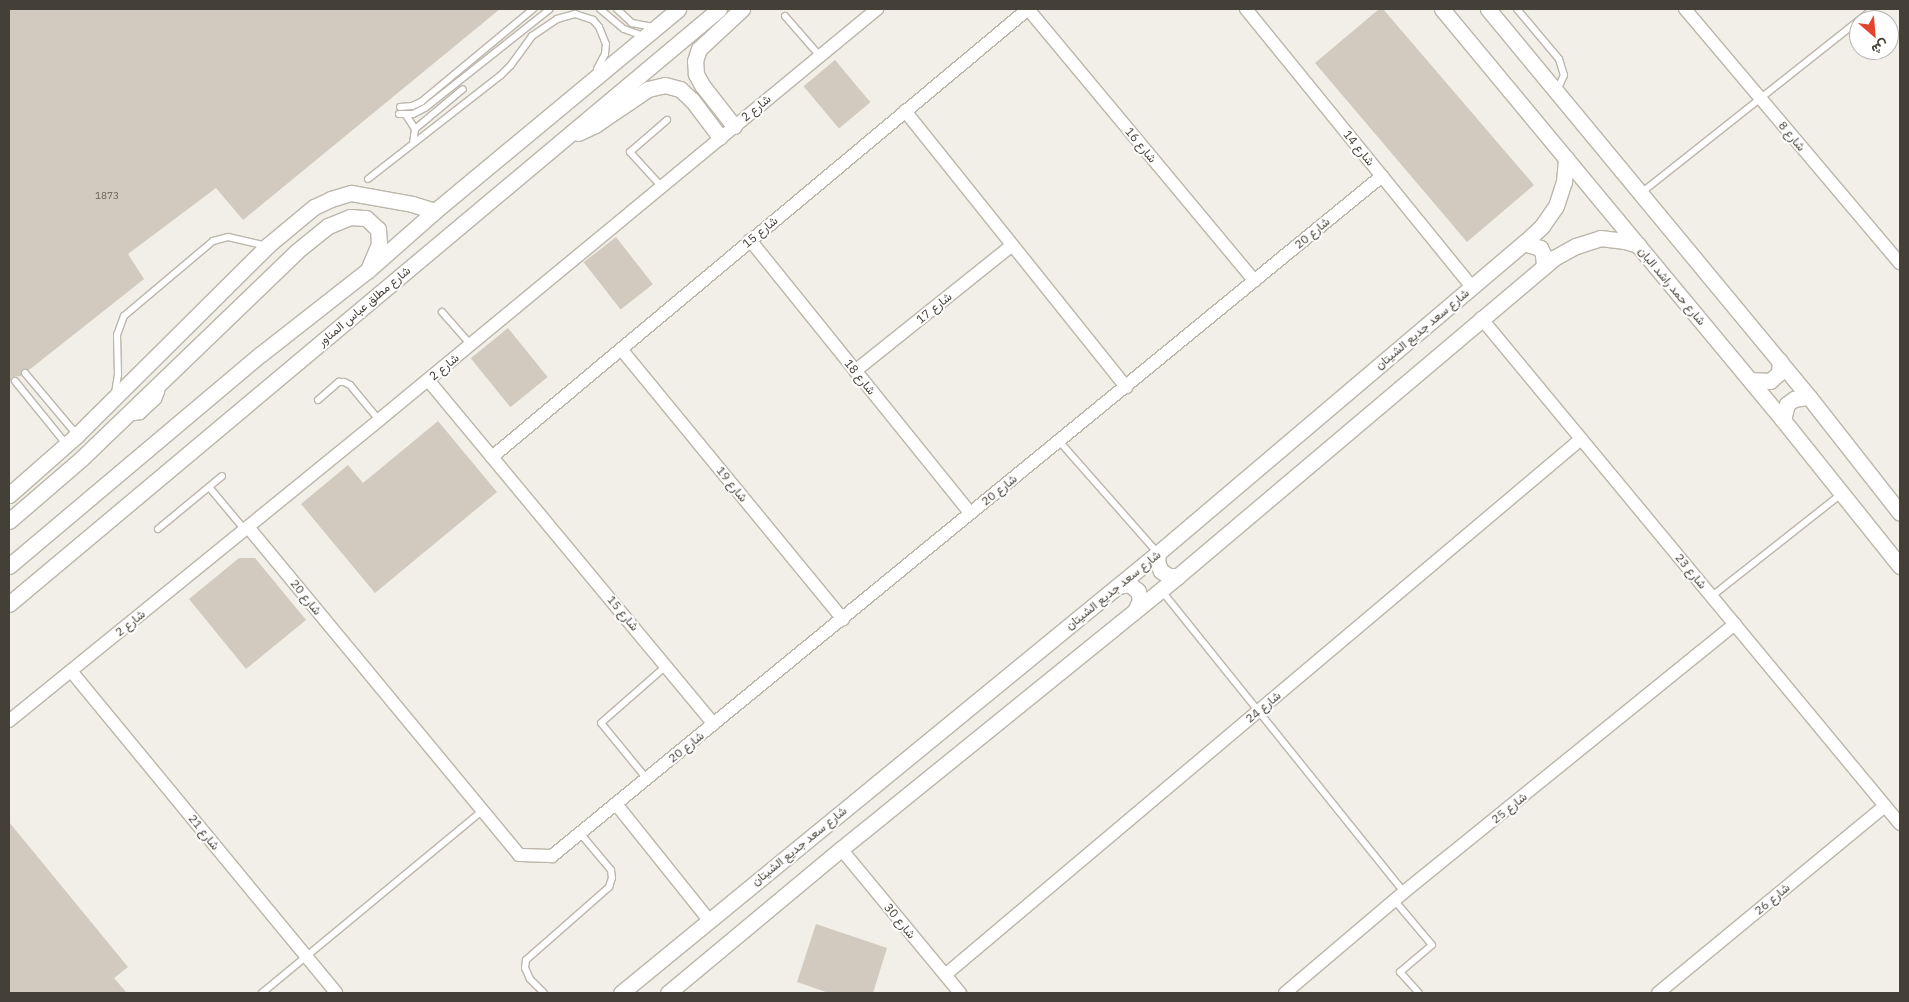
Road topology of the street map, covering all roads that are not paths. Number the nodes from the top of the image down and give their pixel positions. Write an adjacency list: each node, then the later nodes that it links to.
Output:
1 (533, 9): 25 (lane)
2 (550, 9): 25 (lane)
3 (600, 9): 18 (lane)
4 (617, 9): 17 (lane)
5 (719, 9): 30 (street, شارع مطلق عباس المناور)
6 (742, 9): 27 (street)
7 (877, 9): 19 (street, شارع 2)
8 (1028, 9): 24 (street, شارع 15); 47 (street, شارع 16)
9 (1246, 9): 33 (street, شارع 14)
10 (1442, 9): 32 (street, شارع حمد راشد البان)
11 (1488, 9): 21 (street)
12 (1518, 9): 21 (lane)
13 (1685, 9): 23 (street, شارع 8)
14 (1873, 9): 23 (lane)
15 (673, 10): 17 (street, شارع مطلق عباس المناور)
16 (784, 16): 19 (lane)
17 (656, 27): 18 (street, شارع مطلق عباس المناور)
18 (644, 37): 22 (street, شارع مطلق عباس المناور)
19 (819, 55): 27 (street, شارع 2)
20 (463, 89): 28 (lane)
21 (1557, 92): 36 (street)
22 (572, 98): 31 (lane); 37 (street, شارع مطلق عباس المناور)
23 (1761, 100): 36 (lane); 44 (street, شارع 8)
24 (905, 111): 38 (street, شارع 15); 40 (street)
25 (402, 112): 28 (lane)
26 (667, 120): 35 (lane)
27 (734, 126): 29 (street, شارع 2)
28 (414, 129): 31 (lane)
29 (720, 136): 30 (street); 35 (street, شارع 2)
30 (562, 139): 86 (street, شارع مطلق عباس المناور)
31 (413, 143): 34 (lane)
32 (1566, 158): 39 (street, شارع سعد جديع الشيتان); 41 (street, شارع حمد راشد البان)
33 (1382, 176): 47 (street, شارع 20); 48 (street, شارع 14)
34 (368, 179)
35 (661, 186): 51 (street, شارع 2)
36 (1641, 193): 53 (street)
37 (435, 211): 42 (street); 46 (street, شارع مطلق عباس المناور)
38 (750, 240): 52 (street, شارع 15); 54 (street, شارع 18)
39 (1524, 243): 45 (street); 48 (street, شارع سعد جديع الشيتان)
40 (1012, 245): 54 (street, شارع 17); 59 (street)
41 (1638, 245): 45 (street); 57 (street, شارع حمد راشد البان)
42 (267, 246): 43 (street); 60 (street); 60 (lane)
43 (284, 263): 46 (street); 68 (street)
44 (1900, 263)
45 (1544, 266): 50 (street)
46 (367, 271): 80 (street, شارع مطلق عباس المناور)
47 (1255, 281): 59 (street, شارع 20)
48 (1472, 286): 79 (street, شارع سعد جديع الشيتان)
49 (442, 312): 51 (lane)
50 (1481, 318): 66 (street, شارع 23); 82 (street)
51 (470, 345): 56 (street, شارع 2)
52 (621, 349): 69 (street, شارع 15); 88 (street, شارع 19)
53 (1780, 361): 57 (street); 61 (street)
54 (855, 371): 74 (street, شارع 18)
55 (24, 374): 65 (lane)
56 (428, 380): 63 (street, شارع 2); 69 (street, شارع 15)
57 (1750, 380): 64 (street, شارع حمد راشد البان)
58 (15, 381): 65 (lane)
59 (1126, 387): 67 (street, شارع 20)
60 (115, 396): 65 (street)
61 (1809, 397): 64 (street); 75 (street)
62 (318, 400): 63 (lane)
63 (379, 420): 78 (street, شارع 2)
64 (1783, 420): 72 (street, شارع حمد راشد البان)
65 (72, 439): 68 (street); 73 (street)
66 (1581, 439): 85 (street, شارع 23); 92 (street, شارع 24)
67 (1059, 440): 74 (street, شارع 20); 79 (lane)
68 (86, 454): 76 (street)
69 (492, 457): 90 (street, شارع 15)
70 (222, 476): 71 (lane)
71 (209, 487): 77 (lane); 78 (lane)
72 (1842, 493): 81 (street, شارع حمد راشد البان); 85 (lane)
73 (9, 495)
74 (970, 513): 88 (street, شارع 20)
75 (1900, 513)
76 (9, 522)
77 (158, 529)
78 (247, 529): 91 (street, شارع 2); 98 (street, شارع 20)
79 (1158, 553): 82 (street); 83 (street, شارع سعد جديع الشيتان)
80 (9, 566)
81 (1900, 566)
82 (1178, 576): 84 (street)
83 (1118, 586): 87 (street); 103 (street, شارع سعد جديع الشيتان)
84 (1161, 590): 87 (street); 92 (lane)
85 (1712, 596): 89 (street, شارع 23)
86 (9, 604)
87 (1136, 609): 101 (street)
88 (844, 619): 94 (street, شارع 20)
89 (1735, 624): 97 (street, شارع 23); 102 (street, شارع 25)
90 (666, 666): 94 (street, شارع 15); 95 (lane)
91 (71, 671): 93 (street, شارع 2); 104 (street, شارع 21)
92 (1259, 711): 102 (lane); 105 (street, شارع 24)
93 (9, 721)
94 (714, 724): 95 (street, شارع 20)
95 (647, 779): 96 (street, شارع 20)
96 (616, 804): 100 (street, شارع 20); 103 (street)
97 (1885, 806): 99 (street, شارع 23); 114 (street, شارع 26)
98 (482, 811): 100 (street, شارع 20); 104 (lane)
99 (1900, 824)
100 (580, 833): 108 (lane)
101 (841, 849): 105 (street, شارع 30); 110 (street)
102 (1399, 897): 112 (street, شارع 25); 113 (lane)
103 (709, 920): 109 (street, شارع سعد جديع الشيتان)
104 (306, 957): 106 (lane); 107 (street, شارع 21)
105 (945, 975): 111 (street, شارع 30)
106 (262, 993)
107 (336, 993)
108 (544, 993)
109 (620, 993)
110 (668, 993)
111 (960, 993)
112 (1284, 993)
113 (1418, 993)
114 (1658, 993)

